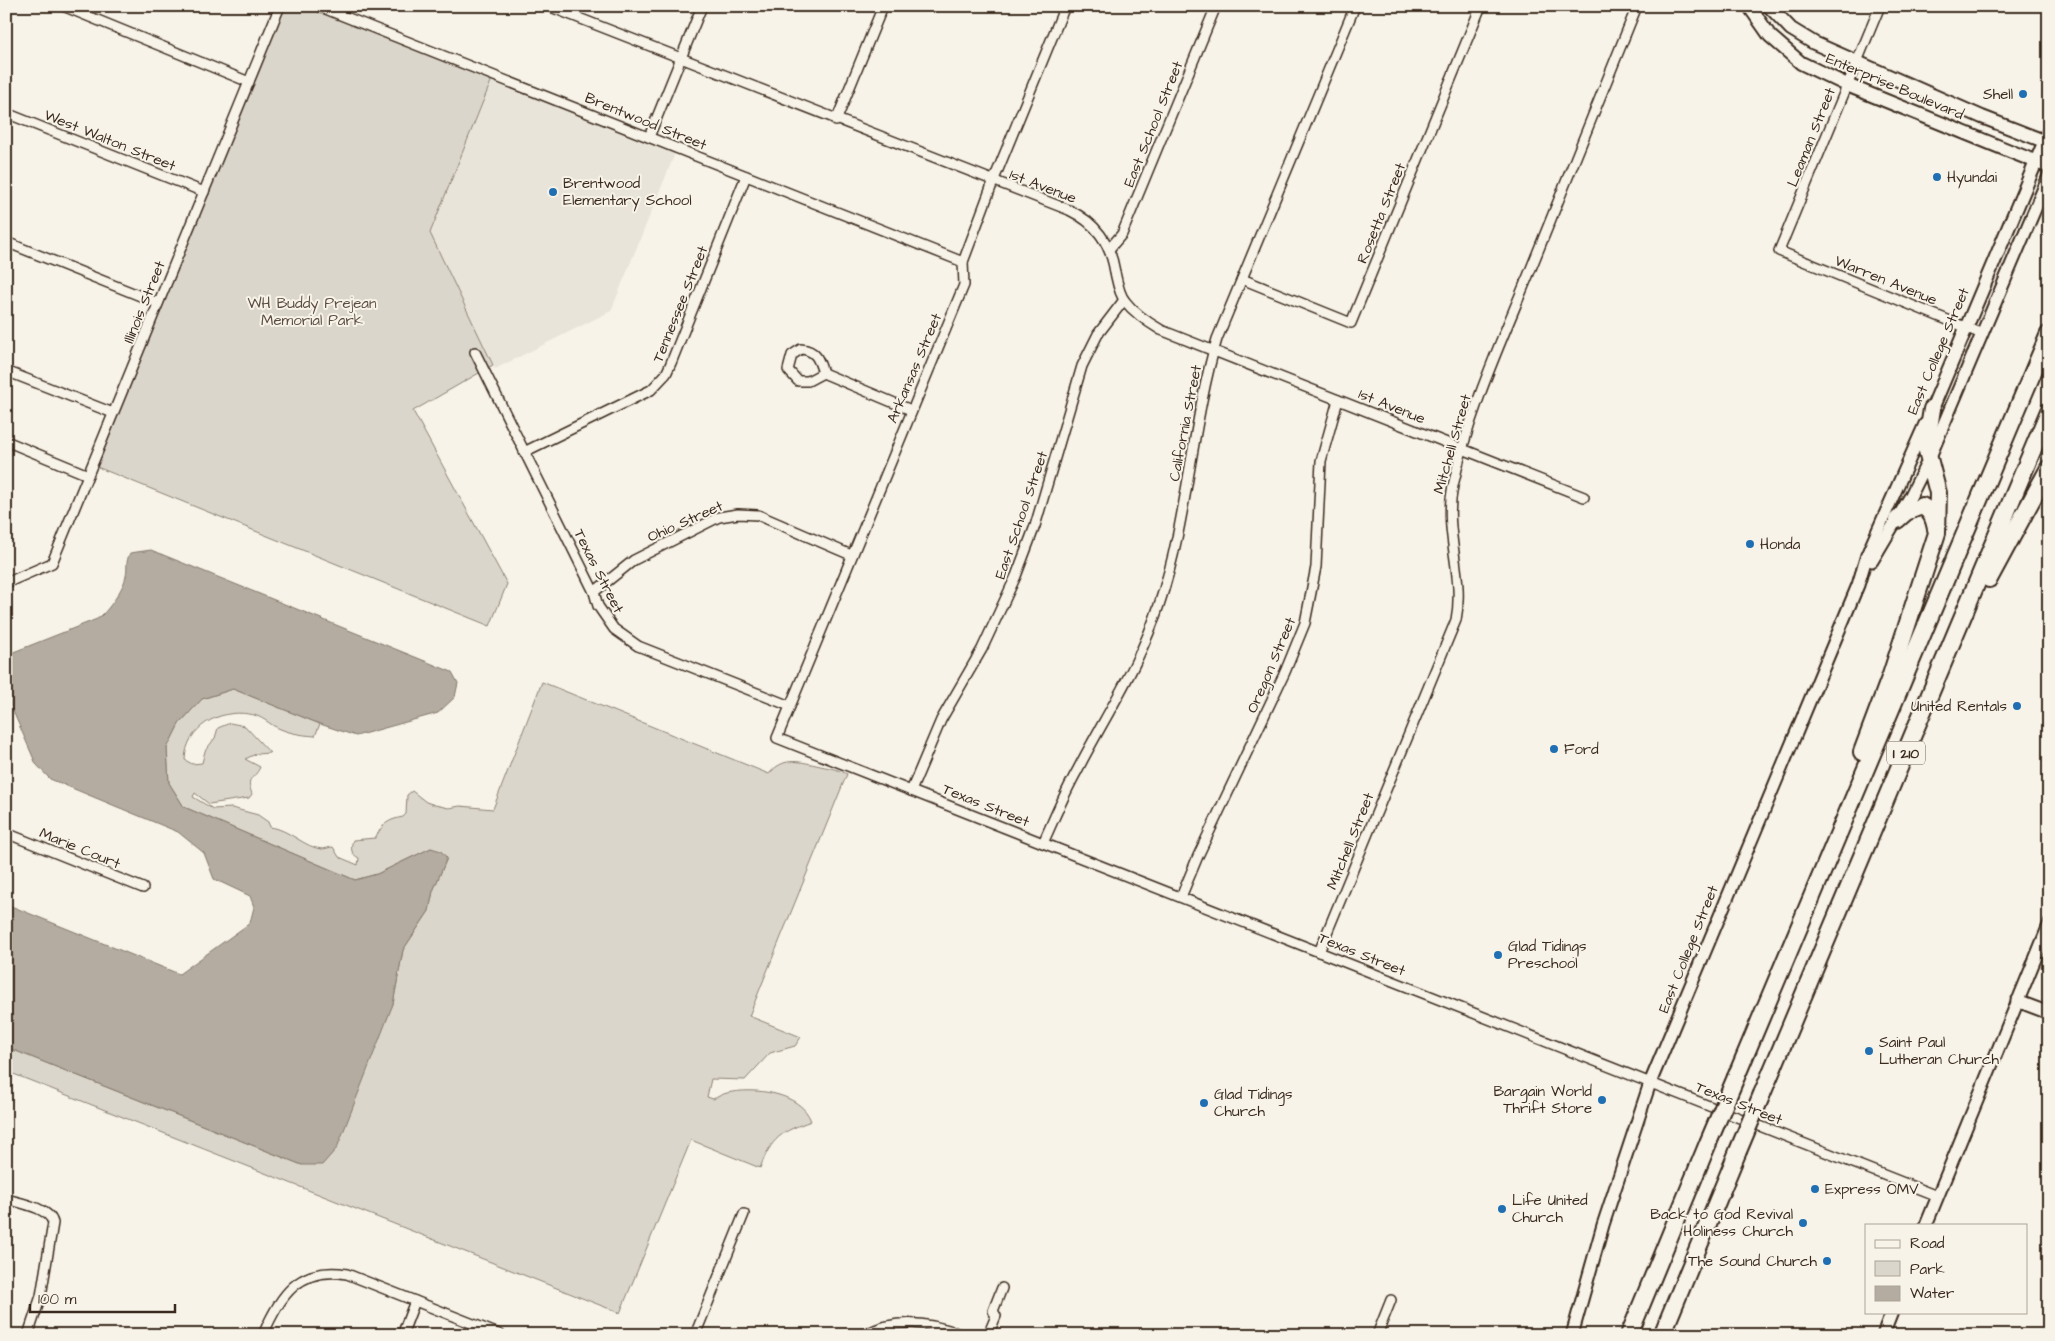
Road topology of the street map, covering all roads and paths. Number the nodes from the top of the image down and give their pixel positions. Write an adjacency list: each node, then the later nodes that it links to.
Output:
1 (63, 6): 17 (street)
2 (280, 6): 17 (street, Illinois Street)
3 (318, 6): 21 (street, Brentwood Street)
4 (548, 6): 15 (street, 1st Avenue)
5 (702, 6): 15 (street)
6 (883, 6): 20 (street)
7 (1065, 6): 27 (street, Arkansas Street)
8 (1216, 6): 30 (street, East School Street)
9 (1354, 6): 33 (street, California Street)
10 (1481, 6): 33 (street, Rosetta Street)
11 (1637, 6): 49 (street, Mitchell Street)
12 (1749, 6): 18 (main road, Enterprise Boulevard)
13 (1769, 6): 16 (main road, Enterprise Boulevard)
14 (1880, 6): 16 (street, Leaman Street)
15 (680, 59): 20 (street, 1st Avenue); 21 (street)
16 (1856, 62): 18 (street, Leaman Street); 22 (main road, Enterprise Boulevard)
17 (249, 82): 28 (street, Illinois Street)
18 (1847, 85): 23 (main road, Enterprise Boulevard); 31 (street, Leaman Street)
19 (6, 113): 28 (street, West Walton Street)
20 (836, 121): 27 (street, 1st Avenue)
21 (649, 137): 25 (street, Brentwood Street)
22 (2047, 138): 23 (main road, East College Street)
23 (2036, 162): 24 (main road, Enterprise Boulevard); 36 (main road, East College Street)
24 (2049, 167)
25 (746, 176): 32 (street, Brentwood Street); 50 (street, Tennessee Street)
26 (2049, 176): 37 (street, East College Street)
27 (993, 182): 30 (street, 1st Avenue); 32 (street, Arkansas Street)
28 (204, 192): 35 (street, Illinois Street)
29 (6, 242): 35 (street)
30 (1110, 248): 34 (street, 1st Avenue)
31 (1779, 251): 36 (street, Warren Avenue)
32 (963, 262): 45 (street, Arkansas Street)
33 (1242, 279): 39 (street, California Street)
34 (1124, 300): 39 (street, 1st Avenue); 64 (street, East School Street)
35 (158, 303): 47 (street, Illinois Street)
36 (1965, 327): 37 (street, Warren Avenue); 44 (main road, East College Street)
37 (1982, 334): 51 (street, East College Street)
38 (2049, 334): 68 (highway, I 210)
39 (1214, 350): 43 (street, 1st Avenue); 66 (street, California Street)
40 (475, 352): 50 (street, Texas Street)
41 (6, 371): 47 (street)
42 (823, 373): 45 (street)
43 (1338, 400): 49 (street, 1st Avenue); 69 (street, Oregon Street)
44 (1932, 409): 51 (highway); 59 (street, East College Street)
45 (911, 410): 57 (street, Arkansas Street)
46 (2049, 411): 61 (highway, I 210)
47 (113, 413): 53 (street, Illinois Street)
48 (6, 441): 53 (street)
49 (1463, 449): 54 (street, 1st Avenue); 71 (street, Mitchell Street)
50 (524, 452): 60 (street, Texas Street)
51 (1929, 459): 55 (street, East College Street); 56 (highway)
52 (2049, 468): 61 (highway)
53 (88, 475): 58 (street, Illinois Street)
54 (1584, 497)
55 (1897, 520): 56 (highway); 59 (street, East College Street)
56 (1937, 533): 68 (highway)
57 (852, 555): 60 (street, Ohio Street); 62 (street, Arkansas Street)
58 (6, 583)
59 (1858, 585): 74 (street, East College Street)
60 (594, 592): 62 (street, Texas Street)
61 (1942, 667): 94 (highway, I 210, bridge)
62 (790, 706): 63 (street, Arkansas Street)
63 (777, 738): 64 (street, Texas Street)
64 (911, 791): 66 (street, Texas Street)
65 (6, 833): 67 (street, Marie Court)
66 (1043, 843): 69 (street, Texas Street)
67 (143, 888)
68 (1817, 888): 93 (highway, I 210, bridge)
69 (1181, 897): 71 (street, Texas Street)
70 (2049, 925): 72 (street)
71 (1319, 952): 74 (street, Texas Street)
72 (2017, 1001): 73 (street); 75 (street)
73 (2049, 1013)
74 (1650, 1083): 75 (street, Texas Street); 92 (street, East College Street)
75 (1938, 1196): 78 (street)
76 (6, 1199): 83 (street)
77 (744, 1214): 87 (street)
78 (1926, 1224)
79 (1002, 1288): 90 (street)
80 (1391, 1300): 91 (street)
81 (415, 1301): 84 (street); 85 (street); 86 (street)
82 (1891, 1314): 95 (street)
83 (28, 1335)
84 (264, 1335)
85 (402, 1335)
86 (501, 1335)
87 (695, 1335)
88 (864, 1335): 89 (street)
89 (963, 1335)
90 (988, 1335)
91 (1377, 1335)
92 (1572, 1335)
93 (1628, 1335)
94 (1662, 1335)
95 (1883, 1335)

